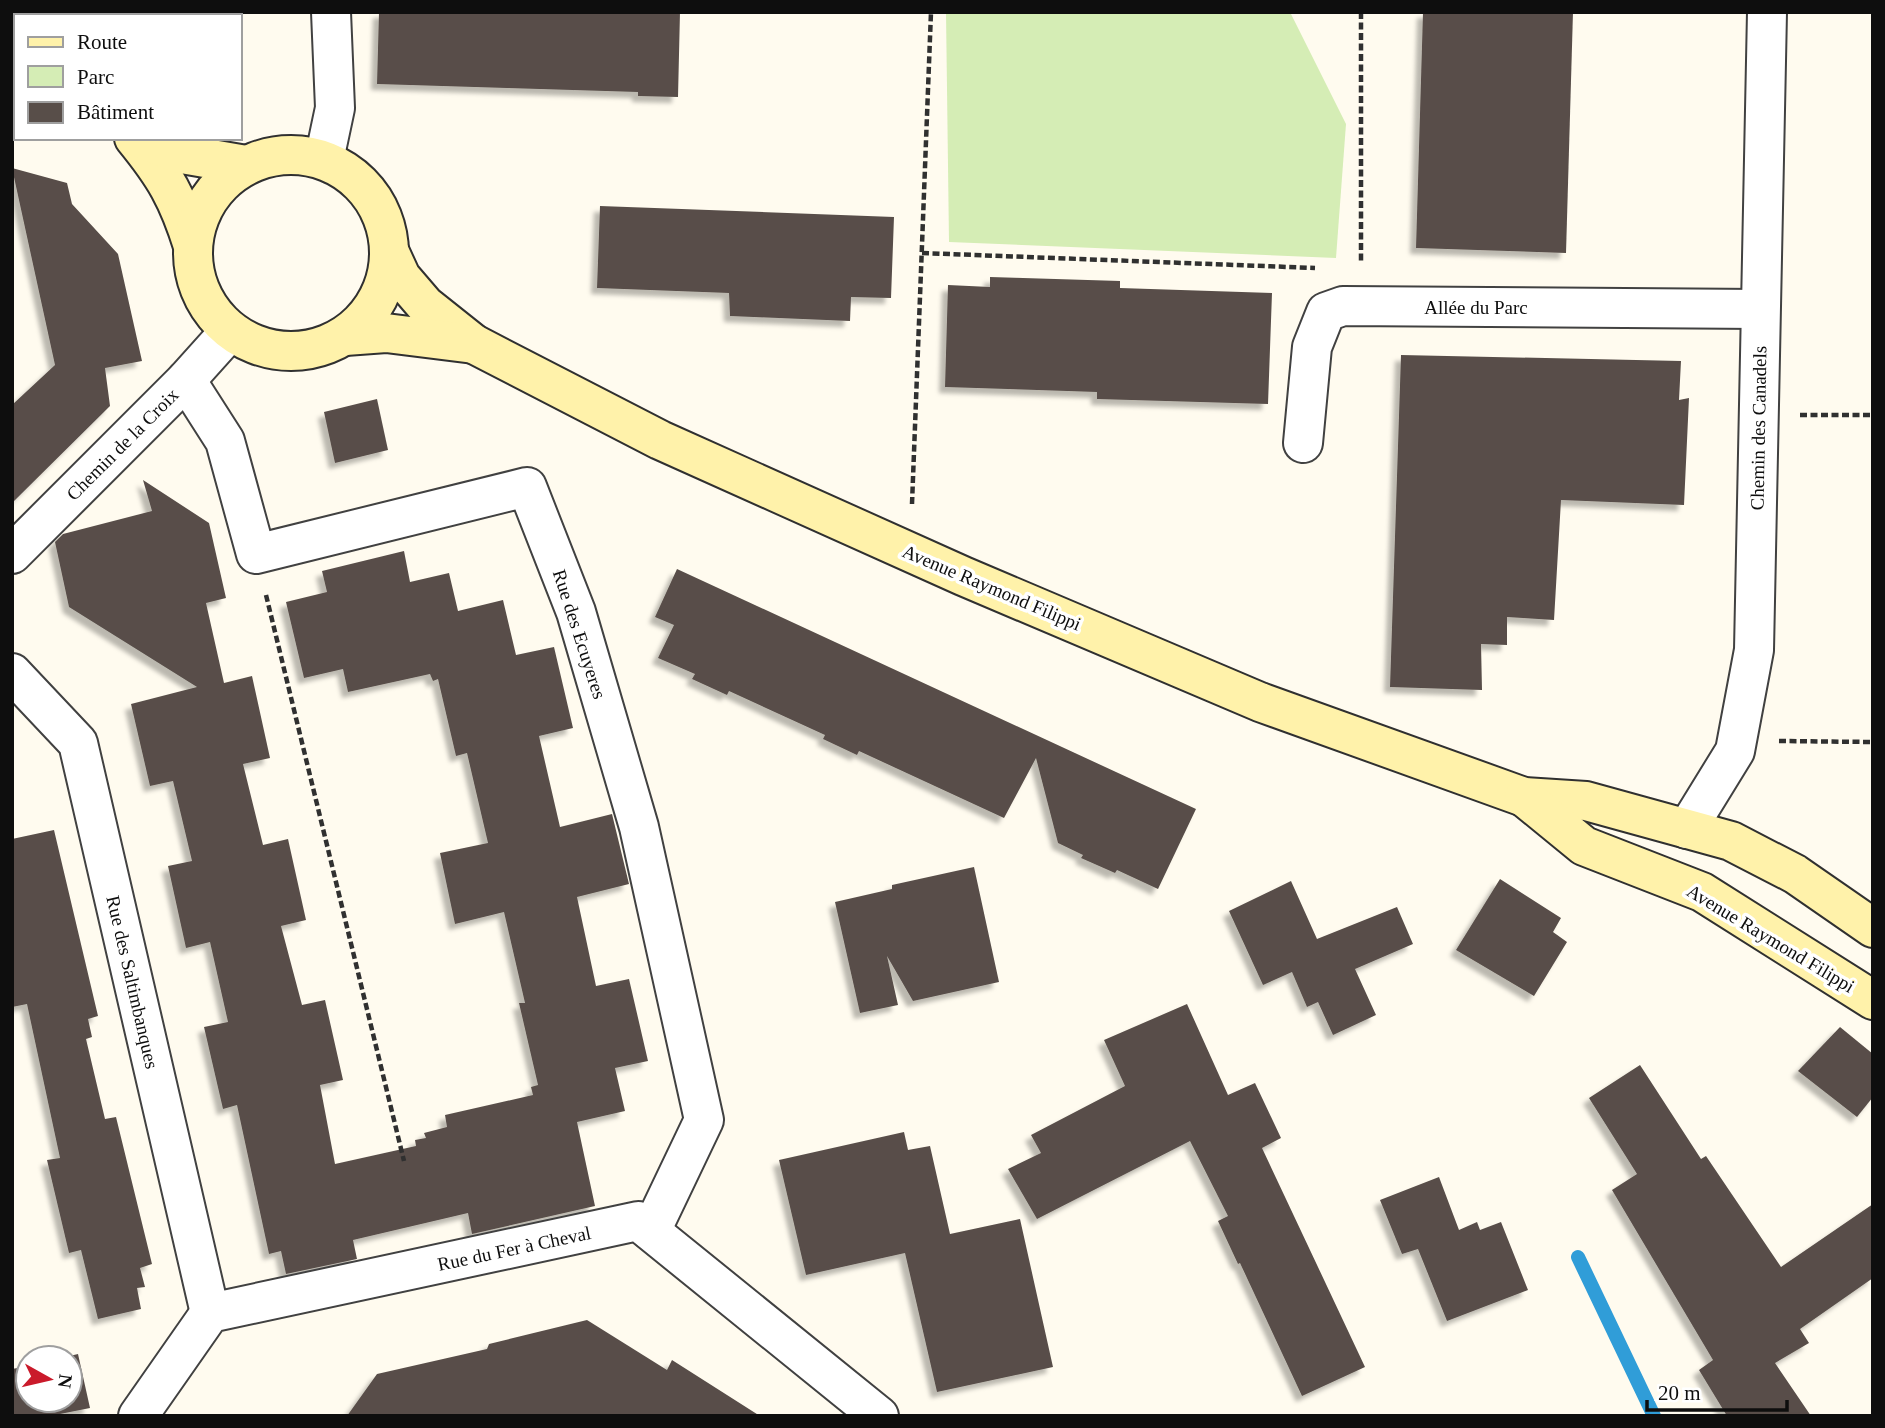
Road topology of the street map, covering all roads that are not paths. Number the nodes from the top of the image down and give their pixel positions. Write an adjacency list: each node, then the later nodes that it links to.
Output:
1 (331, 12): 5 (street)
2 (1766, 12): 9 (street, Chemin des Canadels)
3 (137, 140): 7 (main road)
4 (141, 140): 6 (main road)
5 (324, 160): 6 (main road); 8 (main road)
6 (246, 165): 7 (main road)
7 (193, 246): 10 (main road)
8 (390, 253): 11 (main road); 12 (main road, Avenue Raymond Filippi)
9 (1760, 309): 14 (street, Allée du Parc); 18 (street, Chemin des Canadels)
10 (230, 331): 11 (main road); 13 (street, Chemin de la Croix)
11 (345, 336): 12 (main road, Avenue Raymond Filippi)
12 (474, 344): 17 (main road, Avenue Raymond Filippi)
13 (186, 380): 15 (street, Chemin de la Croix); 21 (street, Rue des Ecuyeres)
14 (1303, 443)
15 (12, 554)
16 (12, 673): 22 (street, Rue des Saltimbanques)
17 (1524, 797): 18 (main road, Avenue Raymond Filippi); 20 (main road, Avenue Raymond Filippi)
18 (1687, 829): 19 (main road, Avenue Raymond Filippi)
19 (1873, 928)
20 (1873, 999)
21 (651, 1231): 22 (street, Rue du Fer à Cheval); 24 (street, Rue du Fer à Cheval)
22 (210, 1313): 23 (street)
23 (138, 1416)
24 (879, 1416)

